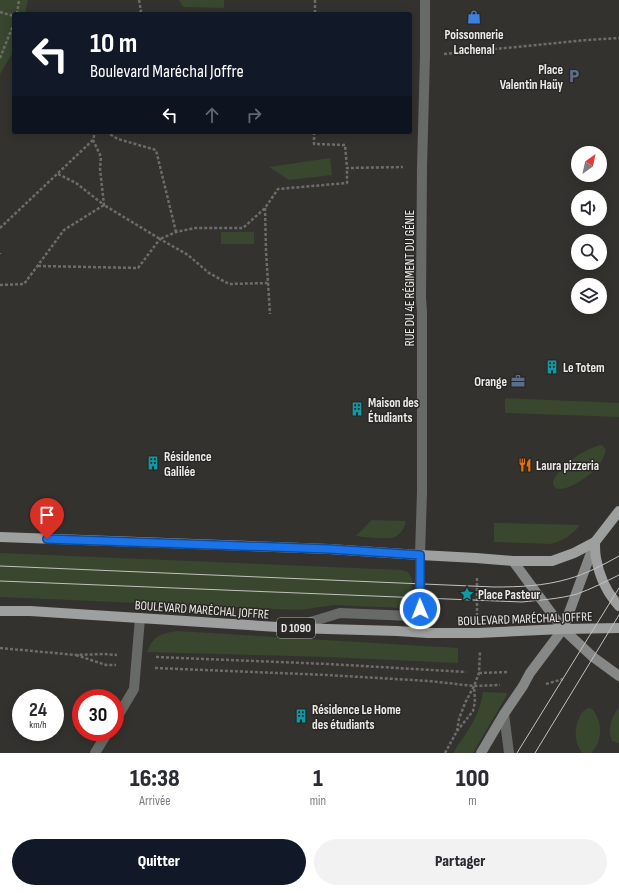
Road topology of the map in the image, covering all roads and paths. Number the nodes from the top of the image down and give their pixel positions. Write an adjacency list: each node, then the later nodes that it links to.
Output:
1 (19, 0): 6 (path)
2 (139, 0): 7 (path)
3 (315, 0): 8 (path)
4 (424, 0): 12 (street, RUE DU 4E RÉGIMENT DU GÉNIE)
5 (0, 12): 9 (path)
6 (17, 12)
7 (140, 12)
8 (315, 12)
9 (12, 15)
10 (12, 28): 13 (path)
11 (619, 38): 12 (path)
12 (425, 56): 18 (street, RUE DU 4E RÉGIMENT DU GÉNIE)
13 (0, 58)
14 (94, 134): 17 (path)
15 (109, 134): 24 (path)
16 (314, 134): 19 (path)
17 (93, 140): 20 (path); 21 (path)
18 (422, 167): 19 (path); 33 (street, RUE DU 4E RÉGIMENT DU GÉNIE)
19 (347, 168): 22 (path)
20 (58, 174): 21 (path); 23 (path)
21 (104, 205): 25 (path); 26 (path)
22 (265, 208): 24 (path); 27 (path)
23 (0, 228)
24 (176, 232): 25 (path)
25 (160, 239): 26 (path); 27 (path)
26 (38, 266): 28 (path)
27 (268, 283): 29 (path)
28 (0, 286)
29 (270, 314)
30 (619, 511): 32 (main road)
31 (0, 537): 33 (main road)
32 (595, 542): 35 (main road); 36 (main road); 41 (main road)
33 (420, 555): 34 (main road); 39 (street)
34 (476, 558): 35 (main road); 42 (path)
35 (513, 561): 41 (main road)
36 (619, 606)
37 (0, 611): 38 (main road, BOULEVARD MARÉCHAL JOFFRE / D 1090)
38 (140, 618): 39 (main road, BOULEVARD MARÉCHAL JOFFRE / D 1090); 45 (street)
39 (292, 628): 42 (main road, BOULEVARD MARÉCHAL JOFFRE / D 1090)
40 (619, 628): 41 (main road, BOULEVARD MARÉCHAL JOFFRE / D 1090)
41 (563, 629): 42 (main road, BOULEVARD MARÉCHAL JOFFRE / D 1090); 49 (main road); 52 (main road)
42 (478, 633): 48 (path)
43 (0, 648): 44 (path)
44 (76, 655): 45 (path); 45 (path)
45 (136, 661): 46 (path); 51 (path); 53 (street)
46 (466, 672)
47 (509, 672): 48 (path)
48 (479, 673): 51 (path)
49 (619, 676)
50 (563, 679): 52 (path)
51 (474, 686): 52 (path); 55 (path); 55 (path)
52 (523, 686): 54 (main road)
53 (124, 706)
54 (504, 714): 59 (main road); 60 (street)
55 (457, 731): 58 (path)
56 (103, 741): 57 (street)
57 (96, 753)
58 (445, 753)
59 (481, 753)
60 (509, 753)

